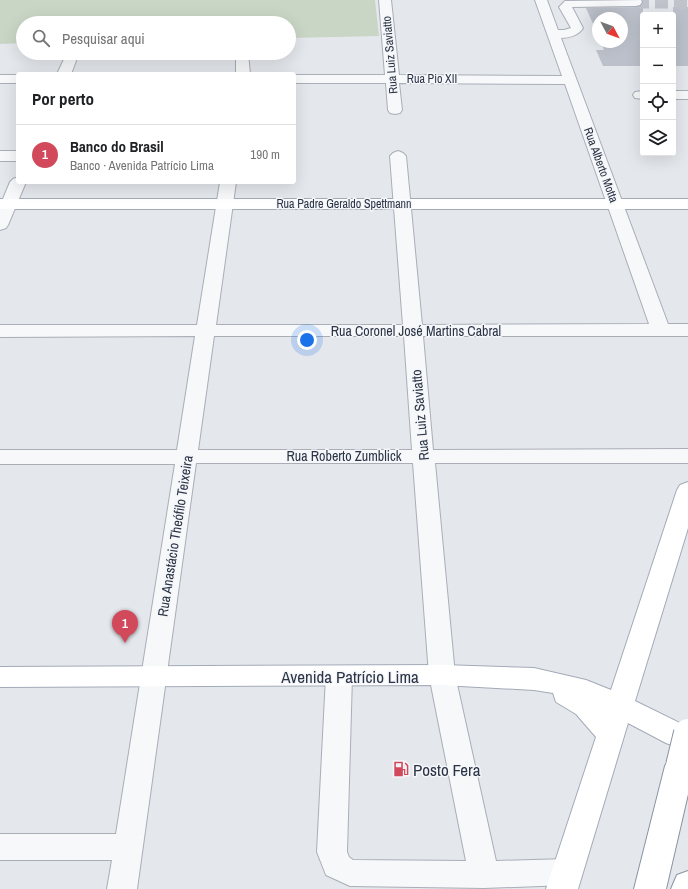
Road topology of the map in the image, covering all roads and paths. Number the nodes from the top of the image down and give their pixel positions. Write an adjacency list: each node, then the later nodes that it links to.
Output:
1 (386, 0): 12 (street, Rua Luiz Saviatto)
2 (541, 0): 4 (street, Rua Alberto Motta)
3 (632, 2): 4 (street)
4 (554, 34): 13 (street, Rua Alberto Motta)
5 (70, 60): 7 (street)
6 (242, 60): 8 (street)
7 (65, 72)
8 (243, 72)
9 (0, 79): 10 (street)
10 (16, 79)
11 (296, 79): 12 (street, Rua Pio XII)
12 (392, 79): 13 (street, Rua Pio XII); 16 (street, Rua Luiz Saviatto)
13 (570, 80): 25 (street, Rua Alberto Motta)
14 (676, 95): 15 (street)
15 (688, 95)
16 (395, 110)
17 (0, 156): 18 (street)
18 (16, 156)
19 (398, 156): 24 (street, Rua Luiz Saviatto)
20 (17, 184): 22 (street)
21 (228, 184): 23 (street, Rua Anastácio Theófilo Teixeira)
22 (4, 204): 23 (main road, Rua Padre Geraldo Spettmann); 27 (street)
23 (225, 204): 24 (main road, Rua Padre Geraldo Spettmann); 31 (street, Rua Anastácio Theófilo Teixeira)
24 (402, 204): 25 (main road, Rua Padre Geraldo Spettmann); 32 (street, Rua Luiz Saviatto)
25 (616, 204): 26 (main road, Rua Padre Geraldo Spettmann); 28 (street, Rua Alberto Motta)
26 (688, 204)
27 (0, 225)
28 (661, 330): 29 (street, Rua Coronel José Martins Cabral); 32 (street, Rua Coronel José Martins Cabral)
29 (688, 330)
30 (0, 331): 31 (street, Rua Coronel José Martins Cabral)
31 (206, 331): 32 (street, Rua Coronel José Martins Cabral); 36 (street, Rua Anastácio Theófilo Teixeira)
32 (413, 331): 33 (street, Rua Luiz Saviatto)
33 (424, 456): 34 (street, Rua Roberto Zumblick); 36 (street, Rua Roberto Zumblick); 38 (street, Rua Luiz Saviatto)
34 (688, 456)
35 (0, 457): 36 (street, Rua Roberto Zumblick)
36 (187, 457): 39 (street, Rua Anastácio Theófilo Teixeira)
37 (688, 490): 43 (main road)
38 (442, 675): 40 (main road, Avenida Patrício Lima); 42 (main road, Avenida Patrício Lima); 49 (street, Rua Luiz Saviatto)
39 (154, 676): 40 (main road, Avenida Patrício Lima); 41 (main road, Avenida Patrício Lima); 48 (street, Rua Anastácio Theófilo Teixeira)
40 (339, 676): 49 (street)
41 (0, 677)
42 (534, 679): 43 (main road, Avenida Patrício Lima); 45 (main road)
43 (619, 705): 45 (main road); 46 (main road, Avenida Patrício Lima)
44 (688, 733): 46 (main road, bridge)
45 (610, 736): 50 (main road)
46 (684, 753): 53 (main road)
47 (0, 847): 48 (street)
48 (129, 847): 52 (street, Rua Anastácio Theófilo Teixeira)
49 (484, 875): 50 (street)
50 (564, 880)
51 (688, 885): 54 (main road)
52 (122, 889)
53 (650, 889)
54 (687, 889)

